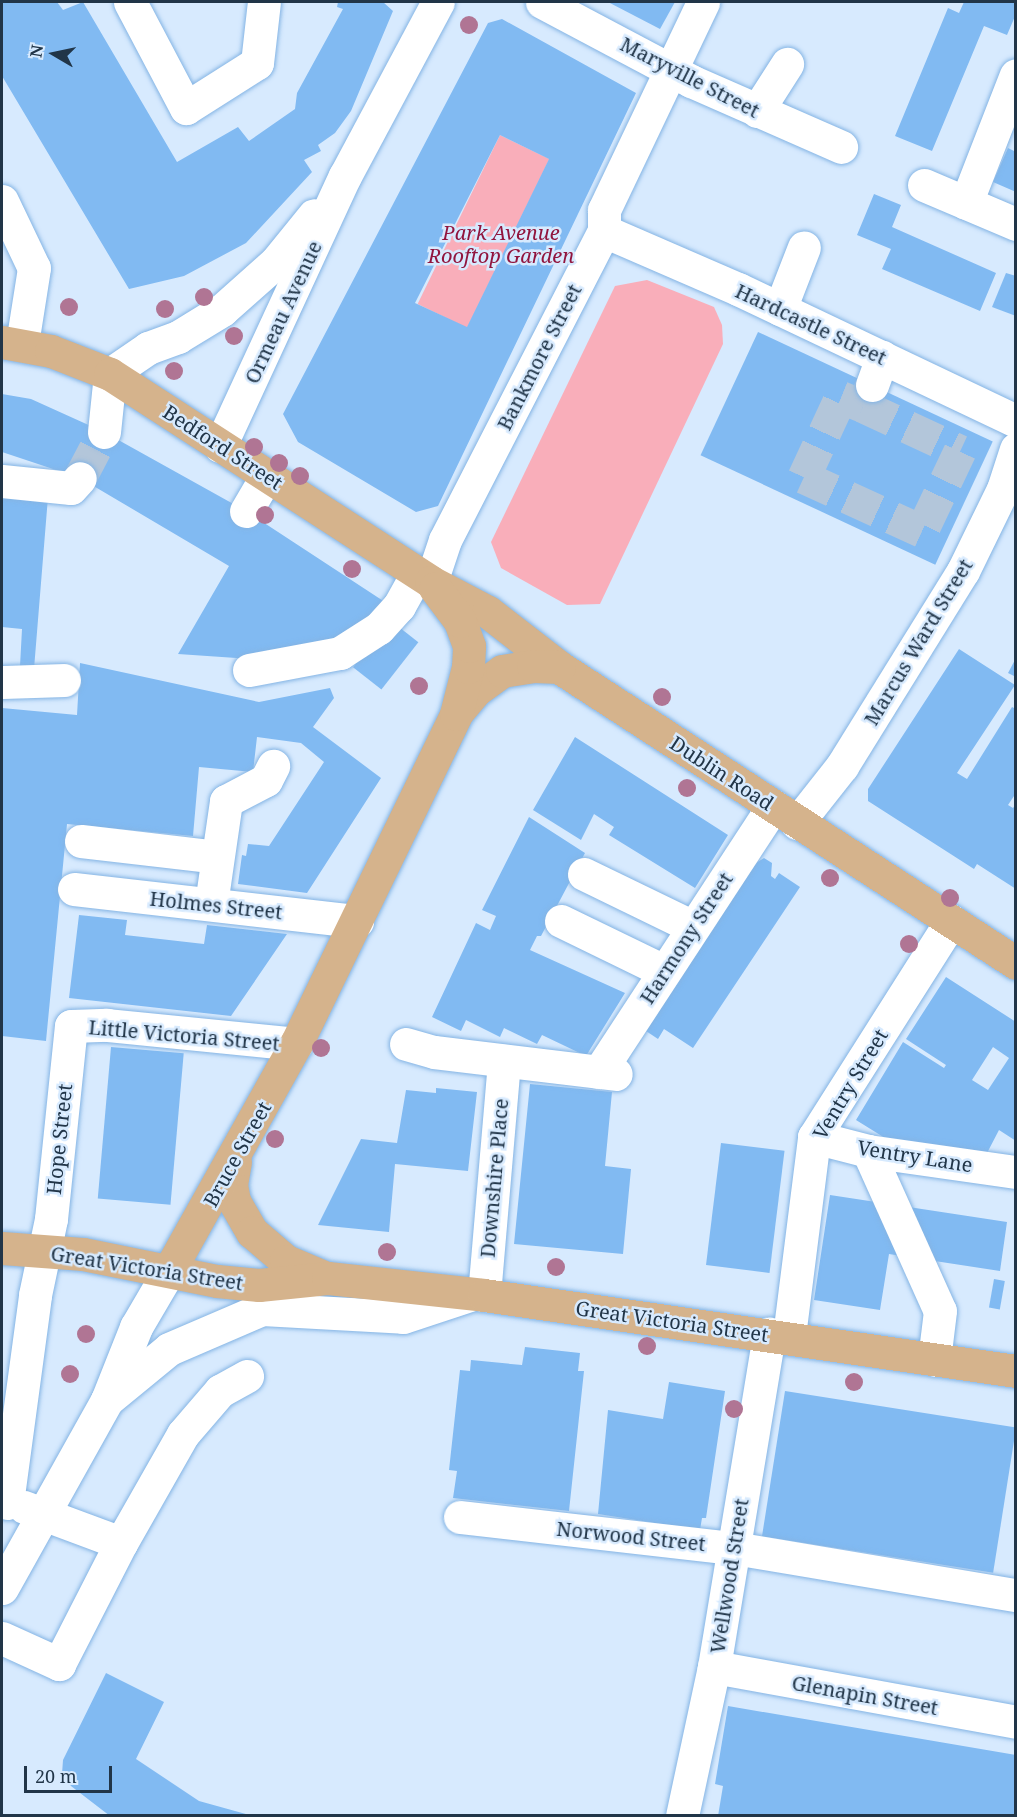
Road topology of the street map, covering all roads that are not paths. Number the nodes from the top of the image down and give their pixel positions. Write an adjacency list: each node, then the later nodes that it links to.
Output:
1 (130, 2): 2 (street)
2 (264, 2)
3 (438, 2): 11 (street, Ormeau Avenue)
4 (542, 2): 7 (street, Maryville Street)
5 (703, 2): 7 (street, Bankmore Street)
6 (787, 64): 9 (street)
7 (670, 69): 9 (street, Maryville Street); 16 (street, Bankmore Street)
8 (1016, 75): 14 (street)
9 (757, 111): 10 (street, Maryville Street)
10 (841, 147)
11 (345, 176): 20 (street, Ormeau Avenue); 23 (street, Ormeau Avenue)
12 (924, 185): 14 (street)
13 (2, 201): 19 (street)
14 (966, 203): 15 (street)
15 (1016, 224)
16 (604, 231): 18 (street, Hardcastle Street); 29 (street, Bankmore Street)
17 (804, 247): 18 (street)
18 (780, 309): 21 (street, Hardcastle Street)
19 (12, 343): 20 (main road, Bedford Street)
20 (110, 374): 22 (street); 23 (main road, Bedford Street)
21 (1015, 422)
22 (104, 432)
23 (220, 446): 25 (main road, Bedford Street)
24 (1016, 449): 36 (street, Marcus Ward Street)
25 (267, 476): 28 (street); 29 (main road, Bedford Street)
26 (80, 478): 27 (street)
27 (2, 481)
28 (246, 511)
29 (424, 578): 30 (main road, Dublin Road); 31 (street, Bankmore Street); 34 (main road, Bruce Street)
30 (559, 667): 34 (main road, Bruce Street); 36 (main road, Dublin Road)
31 (249, 670)
32 (64, 680): 33 (street)
33 (2, 682)
34 (456, 714): 42 (main road, Bruce Street)
35 (273, 766): 38 (street)
36 (785, 814): 44 (main road, Dublin Road); 45 (street, Harmony Street)
37 (81, 841): 38 (street)
38 (217, 857): 41 (street)
39 (584, 874): 45 (street)
40 (74, 889): 41 (street, Holmes Street)
41 (211, 904): 42 (street, Holmes Street)
42 (357, 921): 49 (main road, Bruce Street)
43 (561, 921): 47 (street)
44 (951, 921): 46 (main road, Dublin Road); 52 (street, Ventry Street)
45 (693, 927): 47 (street, Harmony Street)
46 (1016, 963)
47 (664, 970): 51 (street, Harmony Street)
48 (71, 1026): 49 (street, Little Victoria Street); 57 (street, Hope Street)
49 (296, 1044): 54 (main road, Bruce Street)
50 (406, 1044): 51 (street)
51 (504, 1061): 60 (street, Downshire Place)
52 (814, 1137): 53 (street, Ventry Lane); 61 (street, Ventry Street)
53 (868, 1151): 55 (street, Ventry Lane); 62 (street)
54 (236, 1157): 58 (main road, Bruce Street); 59 (main road, Great Victoria Street)
55 (1016, 1172)
56 (2, 1248): 57 (main road, Great Victoria Street)
57 (42, 1252): 58 (main road, Great Victoria Street); 66 (street, Hope Street)
58 (171, 1269): 59 (main road, Great Victoria Street); 65 (street, Bruce Street)
59 (328, 1278): 60 (main road, Great Victoria Street)
60 (478, 1295): 61 (main road, Great Victoria Street); 65 (street)
61 (779, 1335): 62 (main road, Great Victoria Street); 70 (street, Wellwood Street)
62 (934, 1360): 63 (main road, Great Victoria Street)
63 (1016, 1371)
64 (248, 1376): 69 (street)
65 (107, 1400): 67 (street, Bruce Street)
66 (4, 1503): 67 (street)
67 (45, 1513): 69 (street); 71 (street, Bruce Street)
68 (459, 1517): 70 (street, Norwood Street)
69 (121, 1543): 73 (street)
70 (734, 1548): 72 (street, Norwood Street); 74 (street, Wellwood Street)
71 (2, 1586)
72 (1016, 1595)
73 (2, 1638)
74 (714, 1667): 75 (street, Glenapin Street); 76 (street, Wellwood Street)
75 (1016, 1722)
76 (682, 1815)

